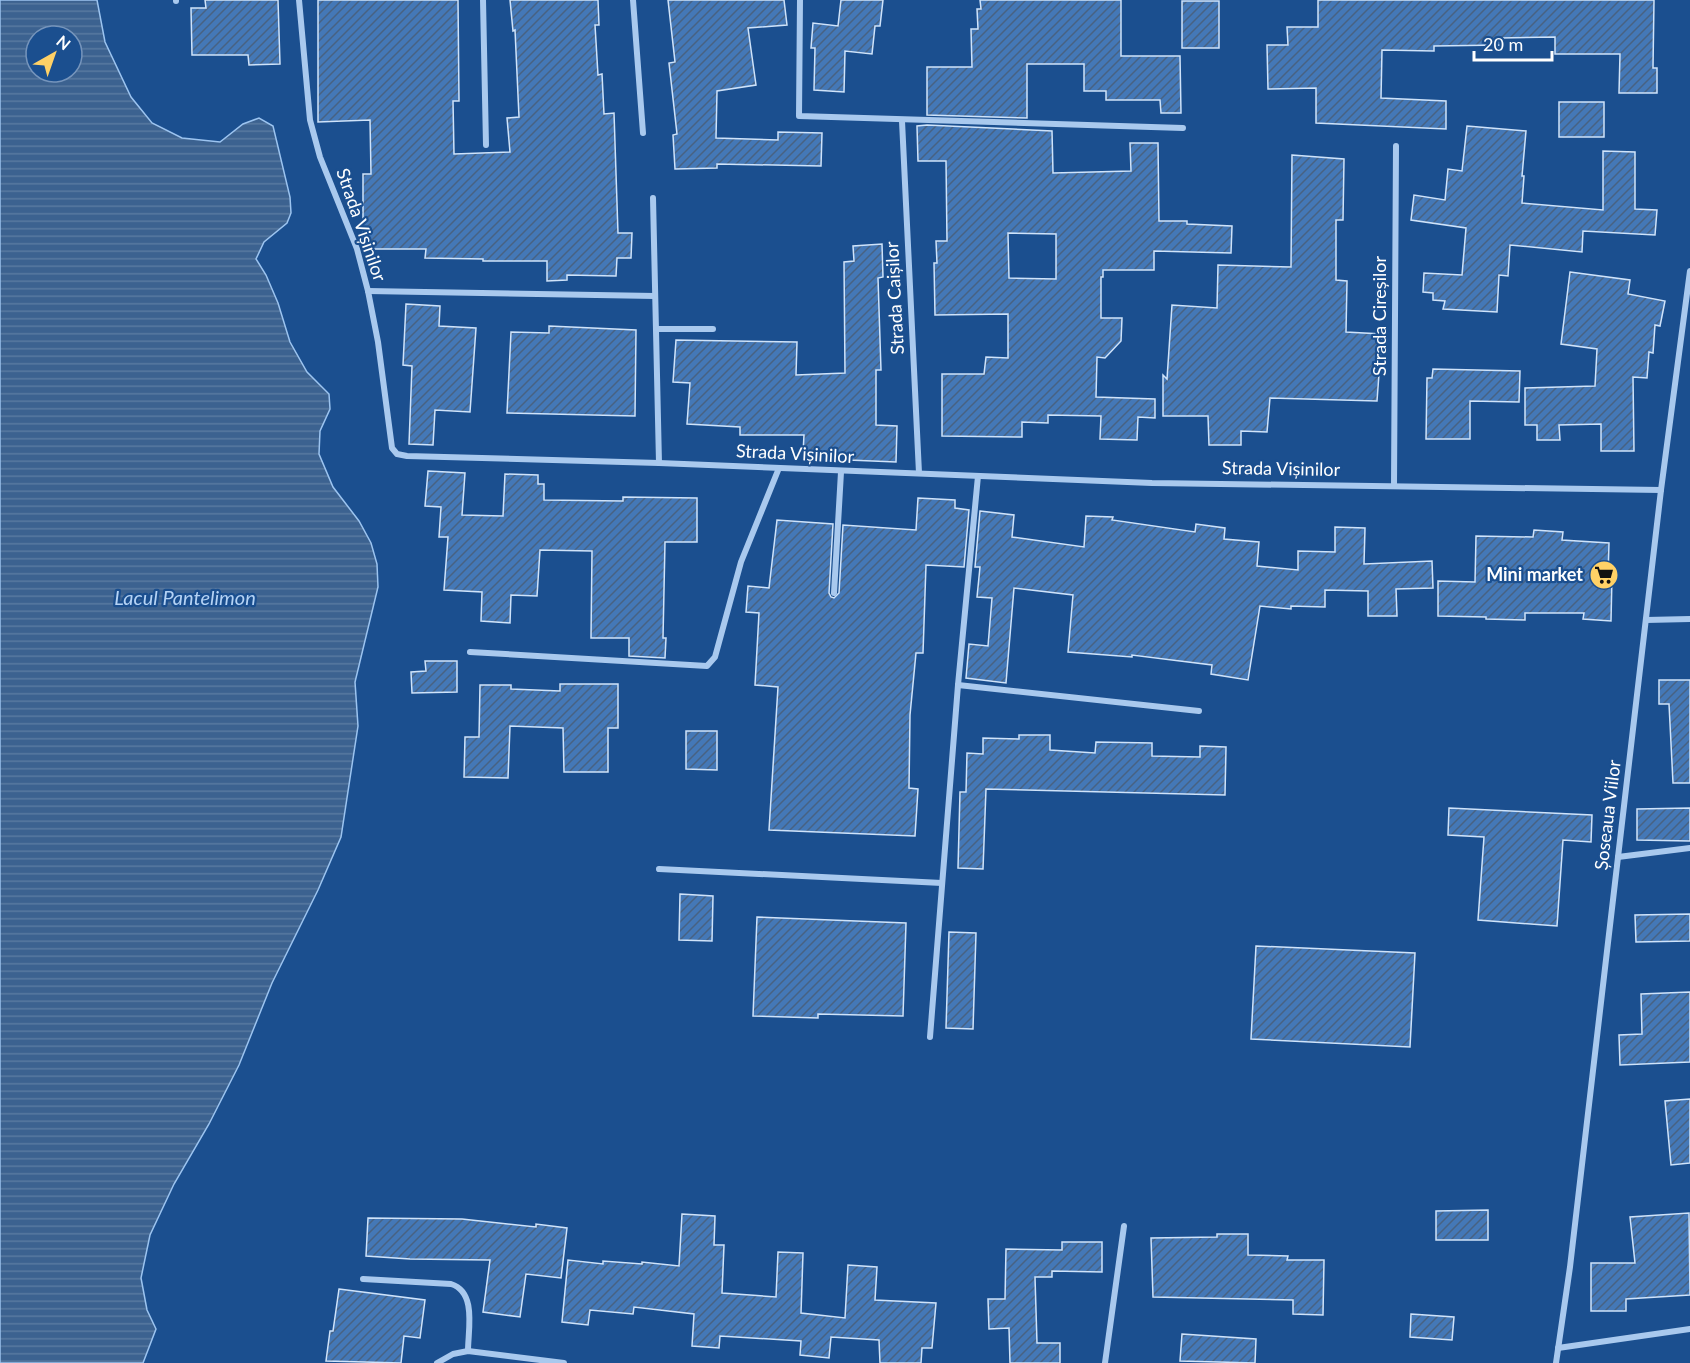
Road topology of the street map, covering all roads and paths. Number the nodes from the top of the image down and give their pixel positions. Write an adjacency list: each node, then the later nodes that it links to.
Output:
1 (300, 0): 12 (street, Strada Vișinilor)
2 (483, 0): 8 (street)
3 (633, 0): 7 (street)
4 (800, 0): 5 (street)
5 (902, 121): 6 (street); 20 (street, Strada Caișilor)
6 (1183, 128)
7 (643, 133)
8 (486, 145)
9 (1396, 146): 22 (street, Strada Cireșilor)
10 (653, 198): 13 (street)
11 (1690, 271): 14 (street, Șoseaua Viilor)
12 (368, 291): 13 (street); 17 (street, Strada Vișinilor)
13 (655, 296): 15 (street)
14 (1688, 312): 23 (street, Șoseaua Viilor)
15 (656, 329): 16 (street); 17 (street)
16 (712, 329)
17 (658, 463): 18 (street, Strada Vișinilor)
18 (778, 468): 19 (street, Strada Vișinilor); 27 (street)
19 (841, 472): 20 (street, Strada Vișinilor); 24 (street)
20 (919, 473): 21 (street, Strada Vișinilor)
21 (978, 476): 22 (street, Strada Vișinilor); 28 (street)
22 (1394, 485): 23 (street, Strada Vișinilor)
23 (1661, 490): 26 (street, Șoseaua Viilor)
24 (834, 593)
25 (1690, 619): 26 (street)
26 (1646, 620): 31 (street, Șoseaua Viilor)
27 (470, 652)
28 (958, 685): 29 (street); 33 (street)
29 (1199, 711)
30 (1690, 848): 31 (street)
31 (1618, 856): 38 (street, Șoseaua Viilor)
32 (659, 868): 33 (street)
33 (942, 883): 34 (street)
34 (930, 1037)
35 (1124, 1226): 42 (street)
36 (363, 1279): 39 (street)
37 (1690, 1329): 38 (street)
38 (1558, 1348): 43 (street, Șoseaua Viilor)
39 (468, 1351): 40 (street); 41 (street)
40 (437, 1363)
41 (564, 1363)
42 (1106, 1363)
43 (1556, 1363)

